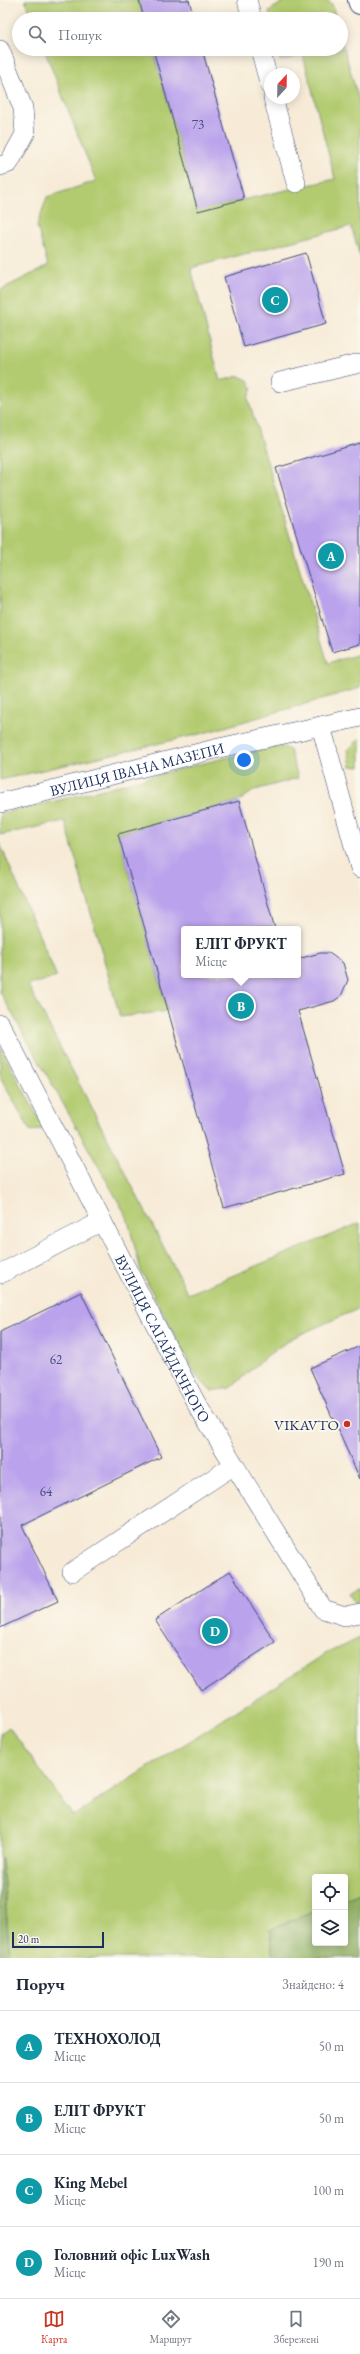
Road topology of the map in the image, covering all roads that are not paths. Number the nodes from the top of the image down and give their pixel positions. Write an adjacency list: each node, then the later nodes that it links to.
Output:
1 (247, 0): 4 (lane)
2 (359, 0): 3 (main road)
3 (360, 3)
4 (250, 12)
5 (0, 50): 9 (lane)
6 (262, 56): 7 (lane)
7 (265, 68)
8 (275, 104): 10 (lane)
9 (0, 166)
10 (296, 183)
11 (360, 362): 12 (lane)
12 (280, 382)
13 (360, 717): 14 (lane, ВУЛИЦЯ ІВАНА МАЗЕПИ)
14 (321, 726): 15 (lane, ВУЛИЦЯ ІВАНА МАЗЕПИ); 16 (lane)
15 (0, 803)
16 (360, 868)
17 (0, 1024): 18 (lane, ВУЛИЦЯ САГАЙДАЧНОГО)
18 (102, 1221): 19 (lane); 20 (lane, ВУЛИЦЯ САГАЙДАЧНОГО)
19 (0, 1274)
20 (234, 1465): 21 (lane); 22 (lane, ВУЛИЦЯ САГАЙДАЧНОГО)
21 (72, 1572)
22 (360, 1613)

